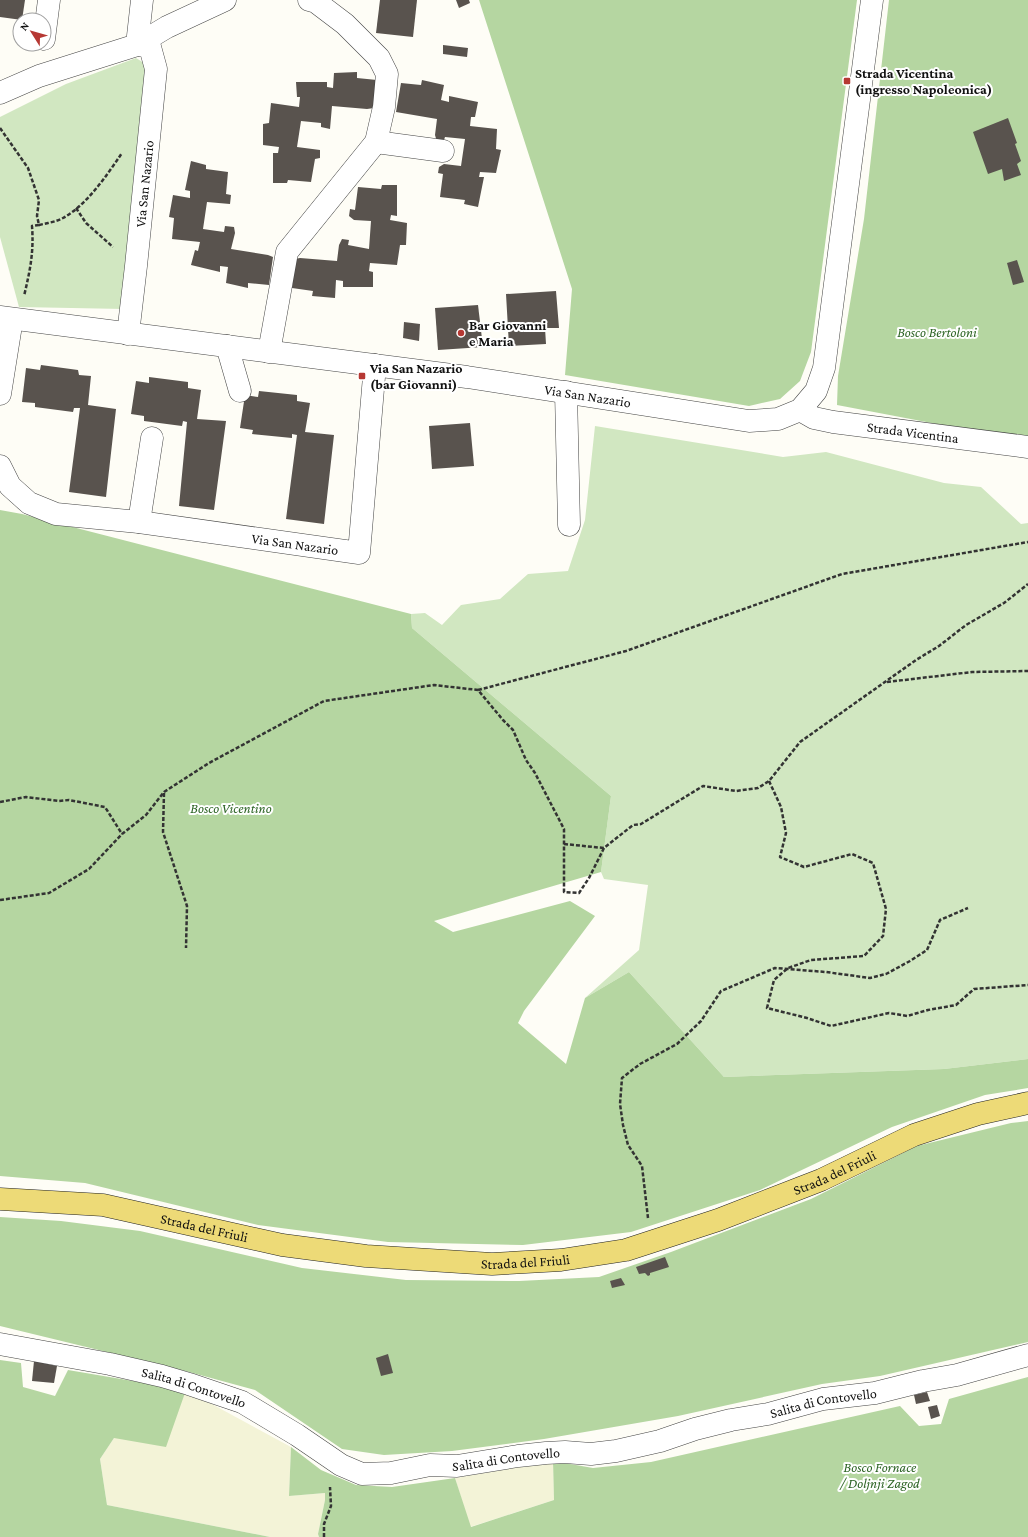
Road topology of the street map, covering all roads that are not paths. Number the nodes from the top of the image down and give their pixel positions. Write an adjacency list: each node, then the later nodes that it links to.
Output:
1 (49, 0): 6 (street)
2 (142, 0): 7 (street)
3 (225, 0): 7 (street)
4 (872, 0): 21 (street)
5 (314, 1): 11 (street)
6 (47, 12)
7 (137, 45): 9 (street); 14 (street, Via San Nazario)
8 (42, 52): 9 (street)
9 (39, 76): 10 (street)
10 (0, 92)
11 (376, 142): 12 (street); 16 (street)
12 (443, 151)
13 (6, 318): 14 (street, Via San Nazario); 20 (street)
14 (128, 334): 15 (street, Via San Nazario)
15 (227, 346): 16 (street, Via San Nazario); 18 (street)
16 (269, 352): 17 (street, Via San Nazario)
17 (374, 365): 19 (street, Via San Nazario); 25 (street, Via San Nazario)
18 (240, 391)
19 (566, 392): 21 (street, Via San Nazario); 26 (street)
20 (0, 394)
21 (800, 410): 23 (street, Strada Vicentina)
22 (152, 438): 25 (street)
23 (1028, 447)
24 (0, 466): 25 (street, Via San Nazario)
25 (140, 522)
26 (570, 525)
27 (1028, 1103): 28 (main road, Strada del Friuli)
28 (0, 1199)
29 (0, 1344): 30 (street, Salita di Contovello)
30 (1028, 1355)

